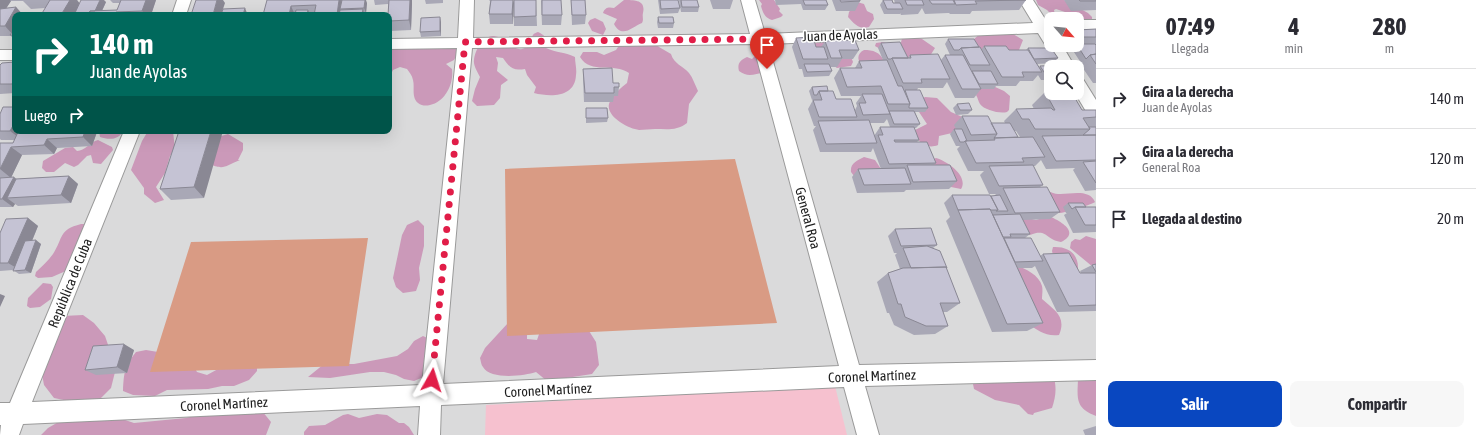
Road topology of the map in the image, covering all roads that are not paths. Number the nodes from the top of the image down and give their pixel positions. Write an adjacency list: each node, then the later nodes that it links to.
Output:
1 (184, 0): 5 (street)
2 (467, 0): 11 (street)
3 (748, 0): 10 (street, General Roa)
4 (1026, 0): 6 (street)
5 (179, 12)
6 (1044, 23)
7 (1096, 25): 8 (street)
8 (1084, 26)
9 (1044, 27): 10 (street, Juan de Ayolas)
10 (758, 39): 11 (street, Juan de Ayolas); 19 (street, General Roa)
11 (465, 42): 12 (street, Juan de Ayolas); 20 (street)
12 (392, 44)
13 (12, 55): 14 (street)
14 (0, 56)
15 (1084, 94): 16 (street)
16 (1096, 114)
17 (131, 134): 21 (street, República de Cuba)
18 (1096, 370): 19 (street, Coronel Martínez)
19 (852, 376): 20 (street, Coronel Martínez); 24 (street, General Roa)
20 (431, 395): 21 (street, Coronel Martínez); 23 (street)
21 (9, 414): 22 (street, República de Cuba)
22 (8, 435)
23 (429, 435)
24 (868, 435)

